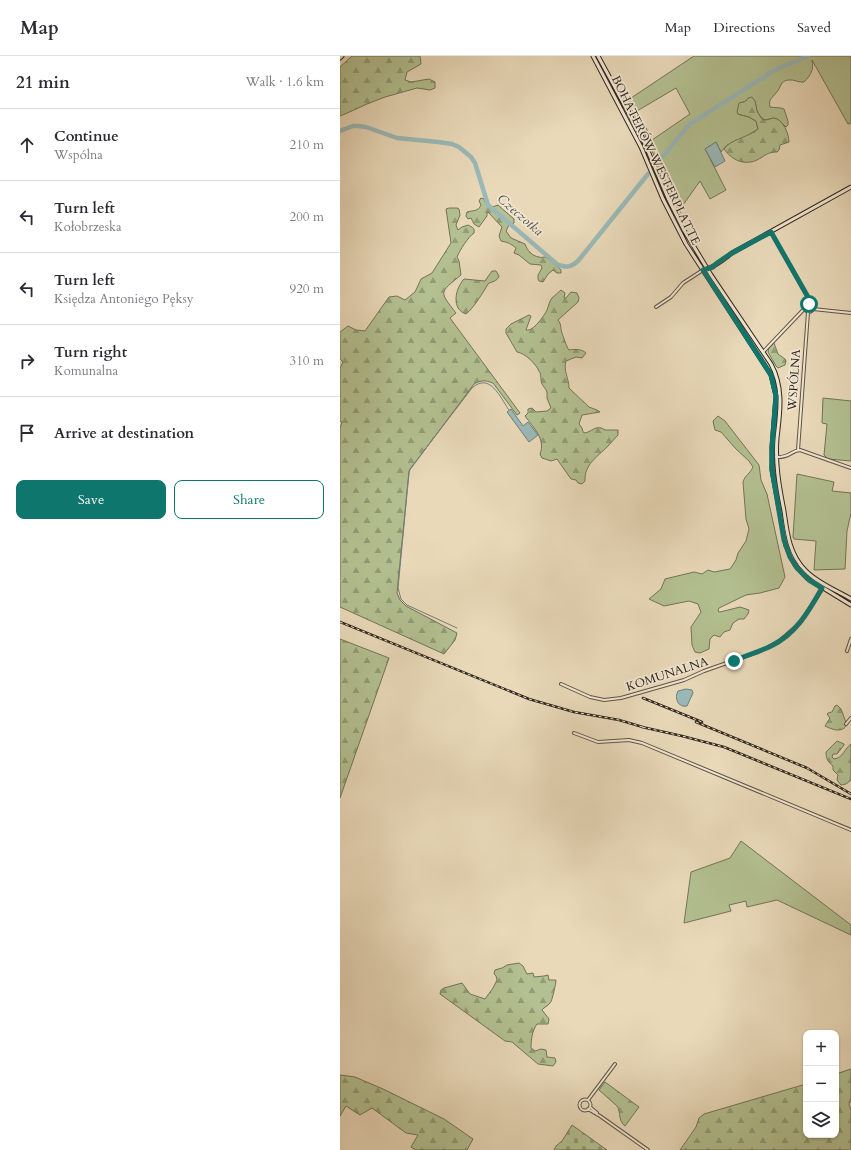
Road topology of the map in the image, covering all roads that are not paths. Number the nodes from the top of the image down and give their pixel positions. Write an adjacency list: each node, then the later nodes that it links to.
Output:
1 (593, 56): 6 (main road, BOHATERÓW WESTERPLATTE)
2 (598, 56): 5 (main road, BOHATERÓW WESTERPLATTE)
3 (851, 187): 4 (main road)
4 (771, 232): 5 (main road); 7 (street)
5 (707, 268): 6 (main road); 13 (main road, BOHATERÓW WESTERPLATTE)
6 (703, 270): 8 (street); 17 (main road, BOHATERÓW WESTERPLATTE)
7 (809, 304): 9 (street); 10 (street)
8 (656, 307)
9 (805, 308): 11 (street); 13 (street)
10 (813, 309): 11 (street); 12 (street)
11 (808, 312): 14 (street, WSPÓLNA)
12 (851, 313)
13 (763, 352): 15 (main road, BOHATERÓW WESTERPLATTE)
14 (798, 450): 15 (street); 16 (street)
15 (776, 457): 18 (main road, BOHATERÓW WESTERPLATTE)
16 (851, 468)
17 (822, 588): 19 (main road, BOHATERÓW WESTERPLATTE); 22 (street, KOMUNALNA)
18 (851, 599)
19 (851, 604)
20 (851, 639): 21 (street)
21 (846, 651)
22 (561, 684)
23 (851, 718): 24 (street)
24 (846, 724)
25 (574, 733): 26 (street)
26 (851, 830)
27 (615, 1064): 28 (street)
28 (588, 1100): 29 (street); 29 (street)
29 (589, 1108): 30 (street)
30 (648, 1150)

